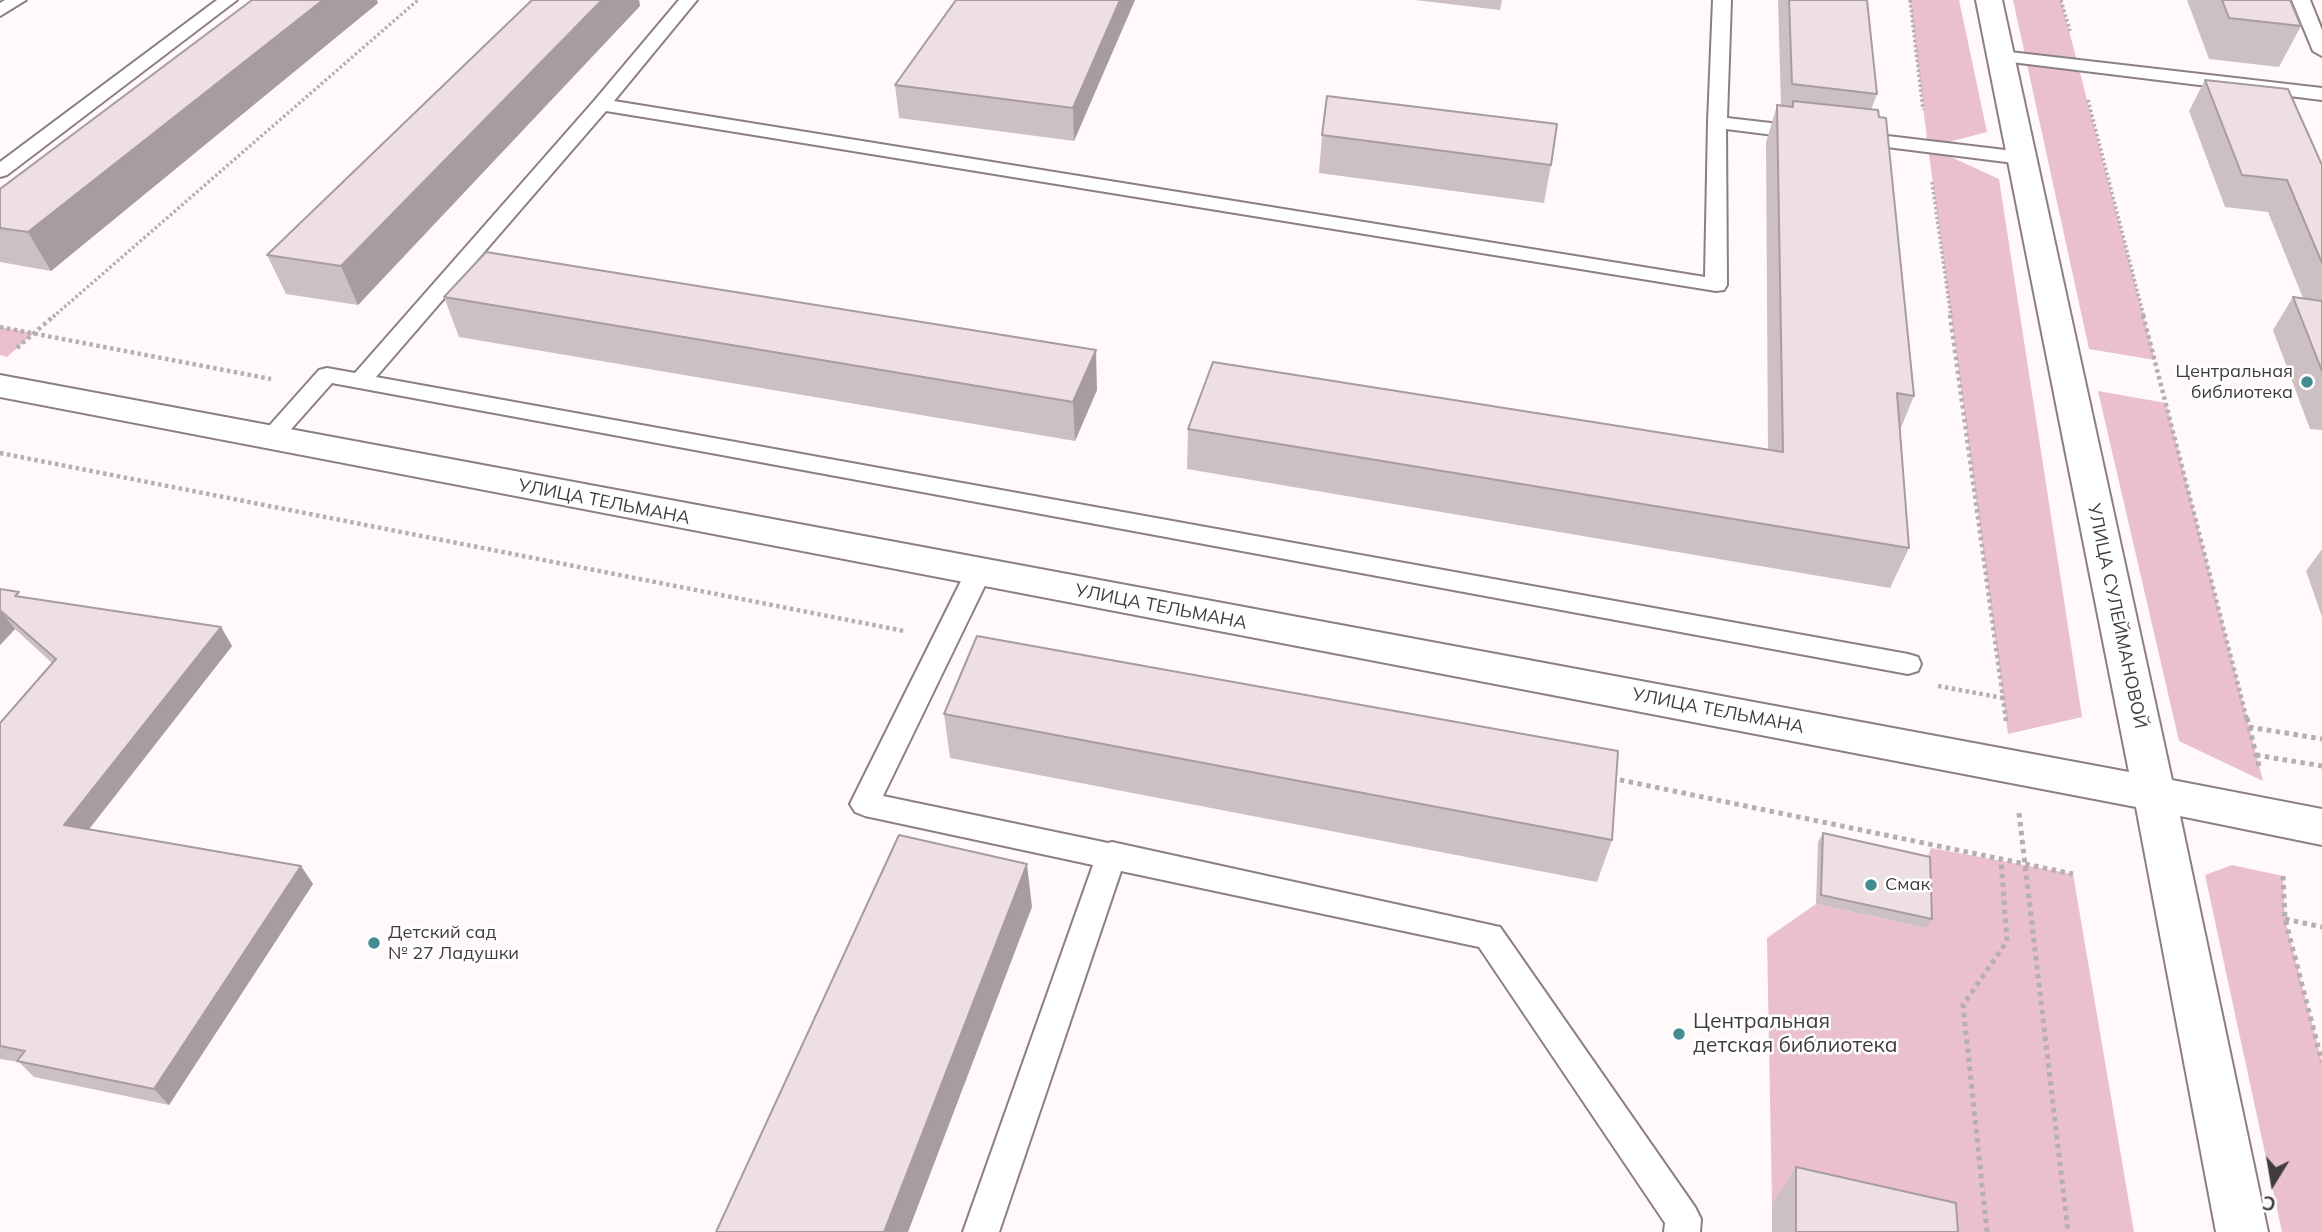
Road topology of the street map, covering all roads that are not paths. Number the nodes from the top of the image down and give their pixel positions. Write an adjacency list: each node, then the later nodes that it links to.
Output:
1 (17, 0): 7 (lane)
2 (228, 0): 14 (lane)
3 (688, 0): 11 (lane)
4 (1722, 0): 12 (lane)
5 (1989, 0): 9 (street, УЛИЦА СУЛЕЙМАНОВОЙ)
6 (2301, 0): 8 (lane)
7 (0, 10)
8 (2322, 51)
9 (2001, 56): 10 (lane); 13 (street, УЛИЦА СУЛЕЙМАНОВОЙ)
10 (2322, 94)
11 (601, 105): 12 (lane); 15 (lane)
12 (1717, 122): 13 (lane)
13 (2022, 158): 20 (street, УЛИЦА СУЛЕЙМАНОВОЙ)
14 (0, 171)
15 (360, 380): 17 (lane); 19 (lane)
16 (0, 386): 17 (street, УЛИЦА ТЕЛЬМАНА)
17 (270, 439): 18 (street, УЛИЦА ТЕЛЬМАНА)
18 (978, 573): 20 (street, УЛИЦА ТЕЛЬМАНА); 22 (lane)
19 (1908, 664)
20 (2154, 794): 21 (street, УЛИЦА ТЕЛЬМАНА); 25 (street, УЛИЦА СУЛЕЙМАНОВОЙ)
21 (2322, 827)
22 (1112, 854): 23 (lane); 24 (lane)
23 (981, 1232)
24 (1682, 1232)
25 (2242, 1232)

